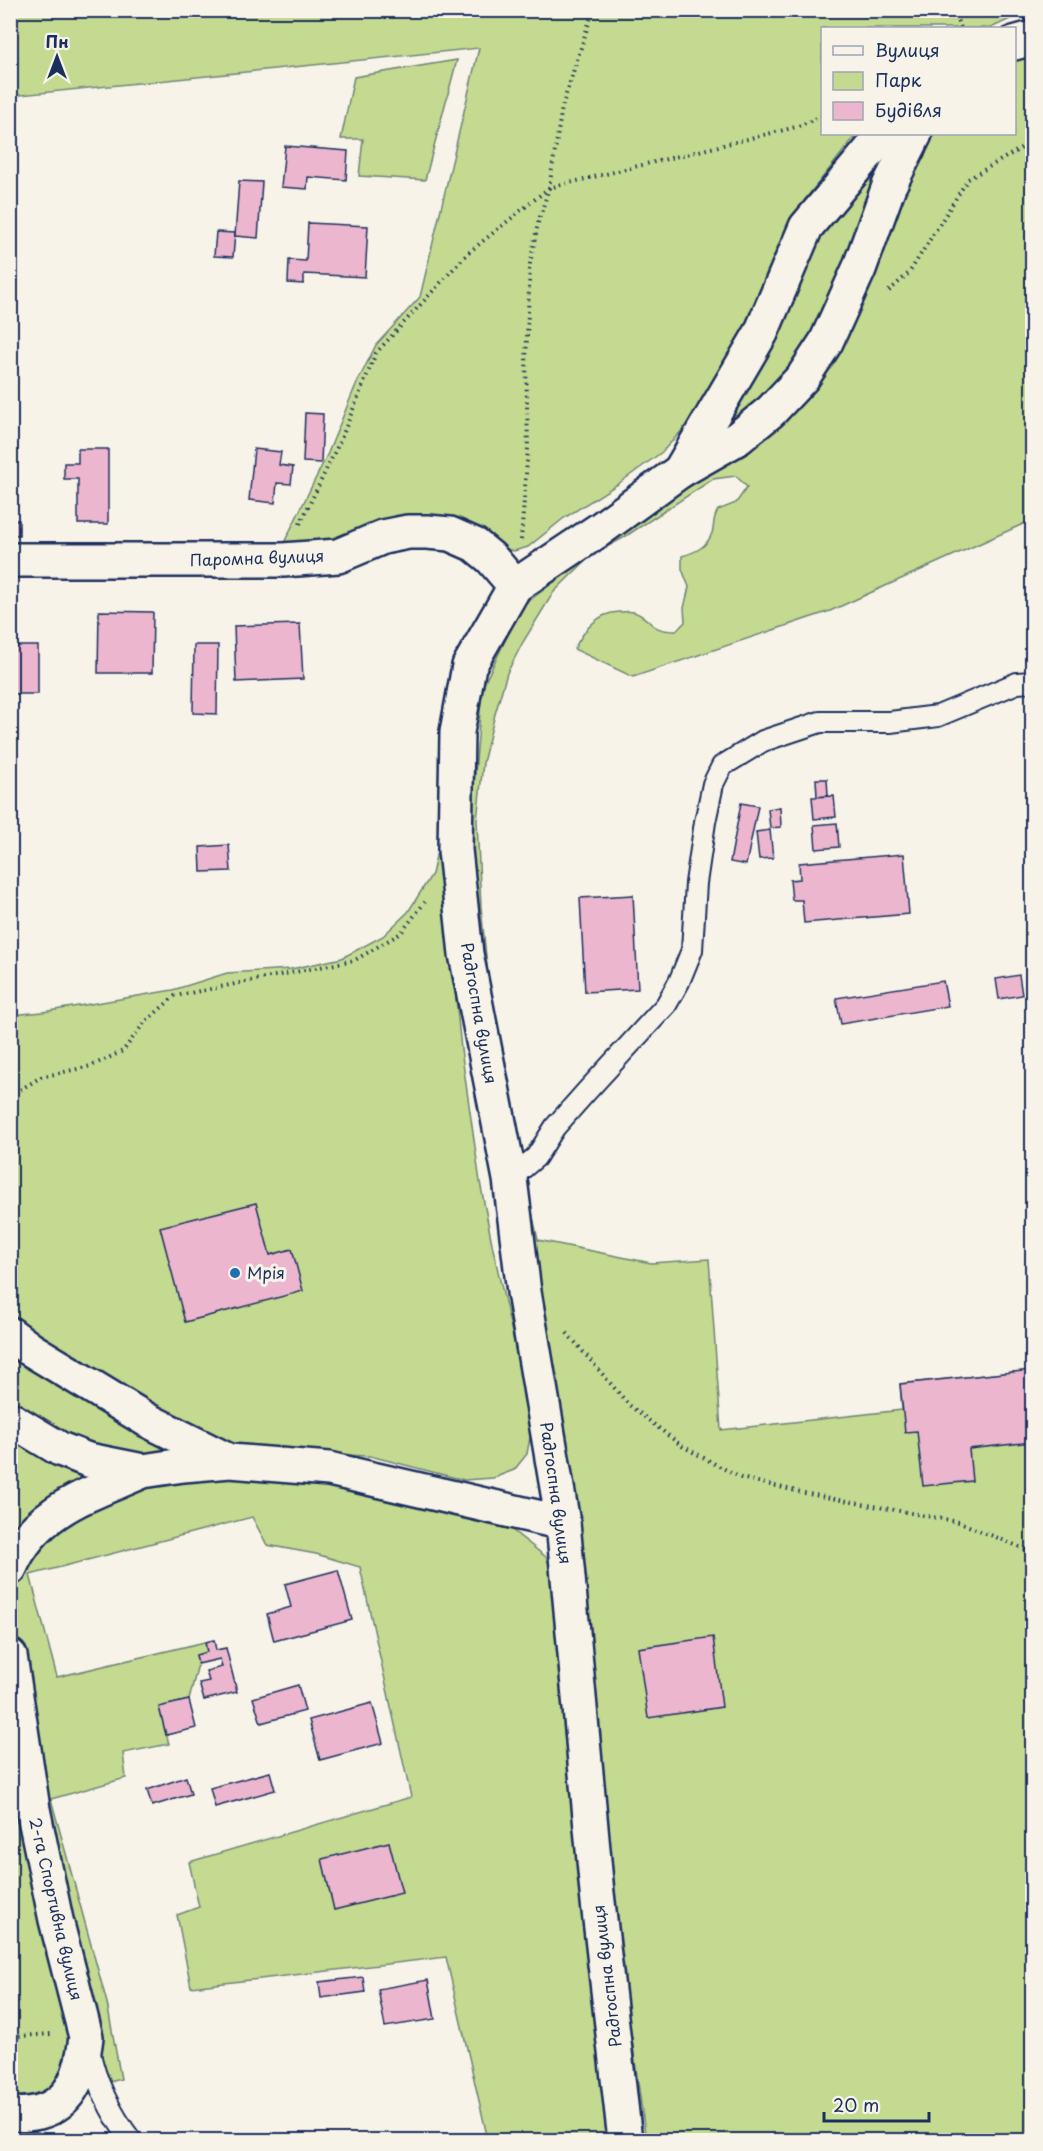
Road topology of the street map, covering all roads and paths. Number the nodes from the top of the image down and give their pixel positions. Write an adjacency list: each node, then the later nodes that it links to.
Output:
1 (593, 10): 10 (path)
2 (952, 10): 3 (path)
3 (960, 27)
4 (1032, 38): 5 (street)
5 (1016, 42)
6 (821, 116): 10 (path)
7 (883, 135): 12 (street)
8 (914, 135): 12 (street)
9 (1032, 142): 11 (path)
10 (549, 188): 14 (path); 15 (path)
11 (884, 295)
12 (680, 471): 15 (street)
13 (10, 560): 14 (street, Паромна вулиця)
14 (283, 560): 15 (street, Паромна вулиця)
15 (516, 586): 19 (street, Радгоспна вулиця)
16 (1032, 682): 19 (lane)
17 (428, 896): 18 (path)
18 (10, 1096)
19 (510, 1179): 20 (street, Радгоспна вулиця)
20 (524, 1292): 25 (street, Радгоспна вулиця); 26 (path)
21 (10, 1334): 23 (street)
22 (10, 1419): 24 (street)
23 (230, 1461): 24 (street); 25 (street)
24 (143, 1472): 27 (street)
25 (563, 1523): 32 (street, Радгоспна вулиця)
26 (1032, 1552)
27 (10, 1568)
28 (10, 1656): 29 (street, 2-га Спортивна вулиця)
29 (86, 2037): 30 (street, 2-га Спортивна вулиця); 31 (lane)
30 (10, 2113)
31 (131, 2140)
32 (626, 2140)

